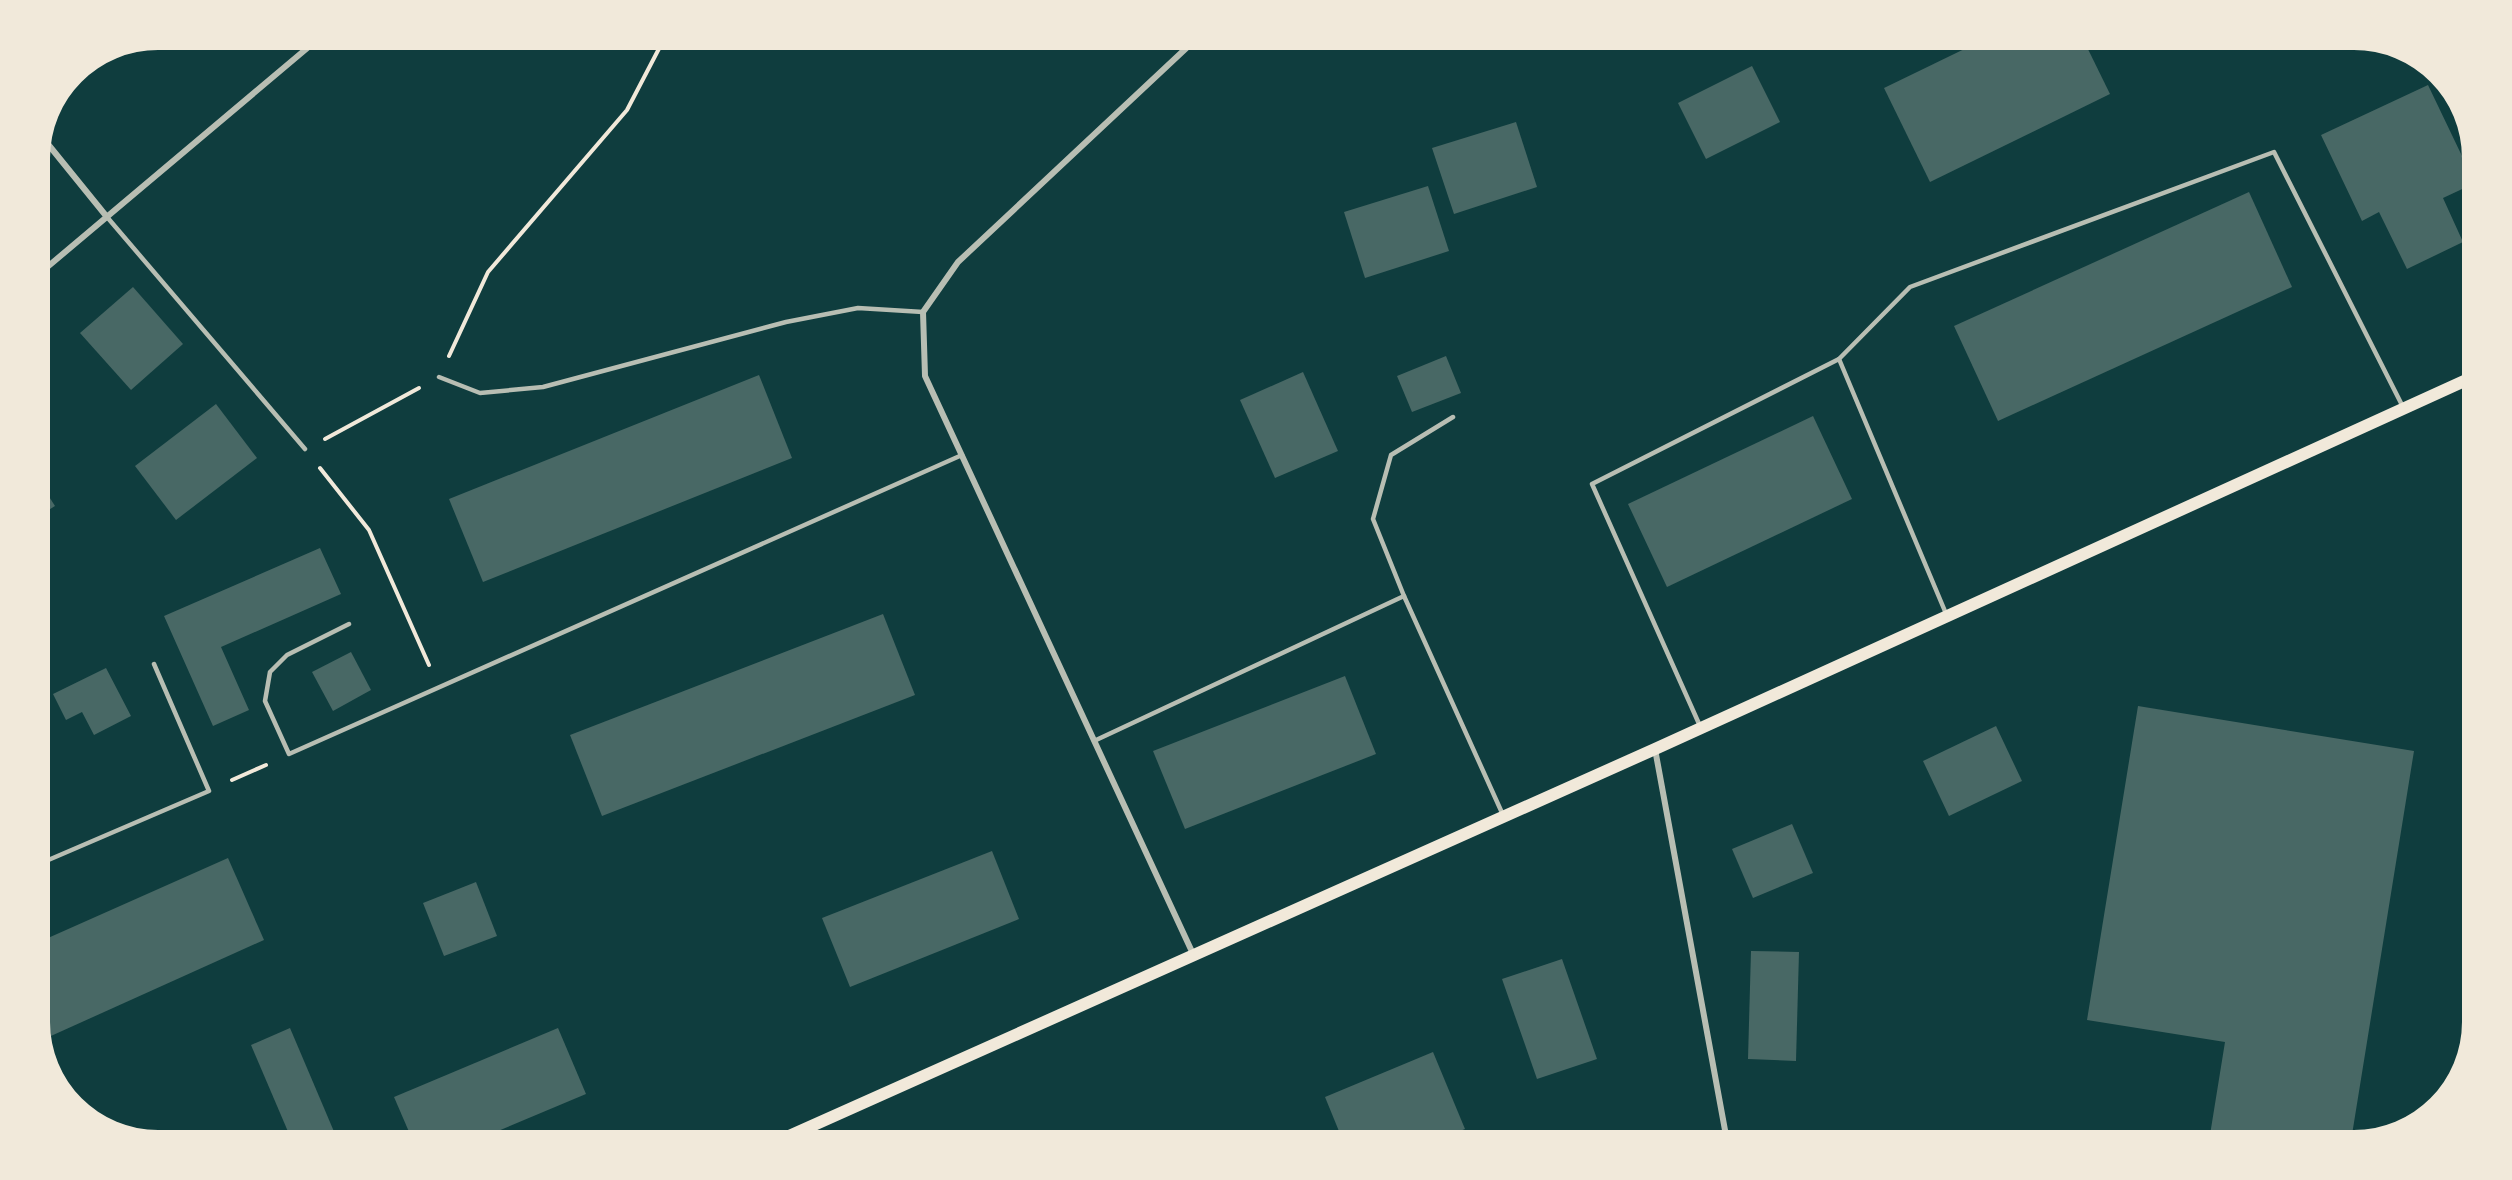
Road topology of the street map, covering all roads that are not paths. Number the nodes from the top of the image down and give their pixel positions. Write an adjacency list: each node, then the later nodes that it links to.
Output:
1 (305, 50): 4 (street)
2 (1184, 50): 6 (street)
3 (51, 147): 4 (street)
4 (107, 217): 5 (street); 12 (lane)
5 (50, 265)
6 (923, 312): 8 (lane); 13 (street)
7 (1839, 359): 10 (lane); 15 (lane); 18 (lane)
8 (439, 377)
9 (2462, 382): 10 (main road)
10 (2403, 408): 15 (main road)
11 (1453, 417): 14 (lane)
12 (305, 449)
13 (962, 455): 16 (lane); 19 (street)
14 (1404, 597): 19 (lane); 21 (lane)
15 (1947, 616): 18 (main road)
16 (349, 624)
17 (154, 664): 22 (lane)
18 (1701, 728): 20 (main road)
19 (1094, 741): 23 (street)
20 (1655, 749): 21 (main road); 25 (street)
21 (1504, 817): 23 (main road)
22 (50, 859)
23 (1194, 957): 24 (main road)
24 (803, 1130)
25 (1725, 1130)

